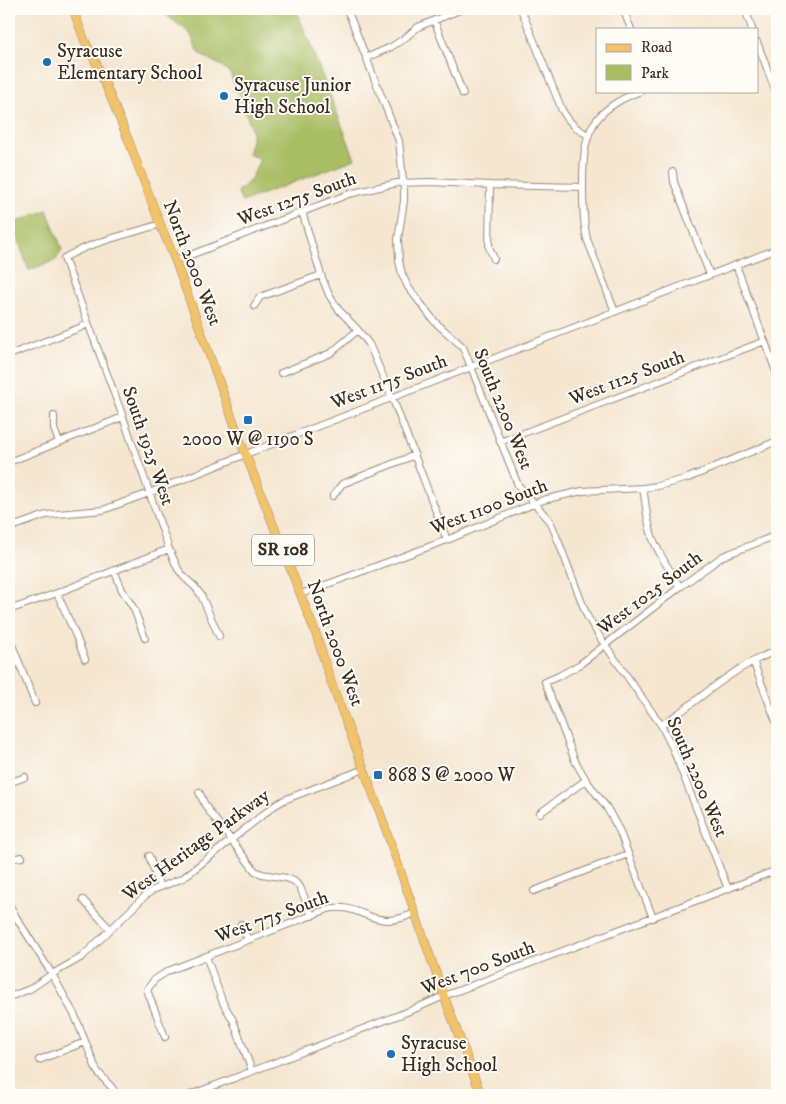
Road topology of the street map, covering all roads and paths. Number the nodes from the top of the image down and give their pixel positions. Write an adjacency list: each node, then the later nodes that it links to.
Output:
1 (73, 9): 21 (main road, North 2000 West / SR 108)
2 (346, 9): 11 (street, South 2200 West)
3 (462, 9): 7 (street)
4 (522, 9): 15 (street)
5 (623, 9): 8 (street)
6 (744, 9): 9 (street)
7 (434, 20): 11 (street); 13 (street)
8 (631, 28)
9 (752, 28)
10 (758, 45): 14 (street)
11 (366, 58): 17 (street, South 2200 West)
12 (639, 92): 15 (street)
13 (463, 94)
14 (777, 95)
15 (588, 135): 19 (street)
16 (673, 172): 27 (street)
17 (404, 183): 18 (street, West 1275 South); 20 (street, West 1275 South); 34 (street, South 2200 West)
18 (490, 185): 19 (street, West 1275 South); 23 (street)
19 (583, 187): 29 (street)
20 (302, 212): 24 (street, West 1275 South); 26 (street)
21 (160, 224): 24 (main road, North 2000 West / SR 108); 30 (street, South 1925 West)
22 (777, 248): 25 (street, West 1175 South)
23 (494, 259)
24 (175, 260): 43 (main road, North 2000 West / SR 108)
25 (736, 265): 27 (street, West 1175 South); 32 (street)
26 (321, 275): 28 (street); 31 (street)
27 (710, 275): 29 (street, West 1175 South)
28 (254, 306)
29 (615, 312): 34 (street, West 1175 South)
30 (87, 324): 33 (street); 39 (street, South 1925 West)
31 (358, 330): 35 (street); 37 (street)
32 (765, 341): 36 (street); 42 (street, West 1125 South)
33 (9, 355)
34 (471, 366): 37 (street, West 1175 South); 42 (street, South 2200 West)
35 (281, 373)
36 (777, 374)
37 (392, 398): 43 (street, West 1175 South); 44 (street)
38 (54, 416): 41 (street)
39 (123, 417): 41 (street); 47 (street, South 1925 West)
40 (777, 441): 46 (street, West 1100 South)
41 (59, 442): 45 (street)
42 (500, 442): 49 (street, South 2200 West)
43 (246, 454): 47 (street, West 1175 South); 57 (main road, North 2000 West / SR 108)
44 (415, 455): 48 (street); 52 (street)
45 (9, 462)
46 (643, 488): 49 (street, West 1100 South); 55 (street)
47 (149, 493): 50 (street, West 1175 South); 53 (street, South 1925 West)
48 (333, 496)
49 (535, 503): 52 (street, West 1100 South); 62 (street, South 2200 West)
50 (9, 528)
51 (777, 535): 55 (street, West 1025 South)
52 (447, 540): 57 (street, West 1100 South)
53 (169, 549): 54 (street); 59 (street, South 1925 West)
54 (114, 570): 56 (street); 61 (street)
55 (680, 587): 62 (street, West 1025 South)
56 (57, 593): 58 (street); 64 (street)
57 (301, 594): 69 (main road, North 2000 West / SR 108)
58 (9, 610)
59 (219, 636)
60 (9, 637): 66 (street)
61 (145, 638)
62 (605, 646): 68 (street, South 2200 West); 71 (street, West 1025 South)
63 (777, 650): 65 (street)
64 (86, 659)
65 (753, 661): 67 (street); 68 (street)
66 (35, 703)
67 (777, 724)
68 (661, 725): 82 (street, South 2200 West)
69 (364, 769): 75 (street, West Heritage Parkway); 86 (main road, North 2000 West / SR 108)
70 (25, 777): 72 (street)
71 (586, 780): 74 (street); 76 (street)
72 (9, 783)
73 (199, 792): 75 (street)
74 (540, 813)
75 (231, 840): 81 (street, West Heritage Parkway); 88 (street)
76 (628, 854): 83 (street); 89 (street)
77 (149, 856): 81 (street)
78 (22, 857): 79 (street)
79 (9, 859)
80 (777, 870): 82 (street, West 700 South)
81 (160, 887): 92 (street, West Heritage Parkway)
82 (728, 889): 89 (street, West 700 South)
83 (534, 891)
84 (83, 900): 92 (street)
85 (9, 904): 87 (street)
86 (414, 913): 88 (street, West 775 South); 96 (main road, North 2000 West / SR 108)
87 (16, 916): 90 (street); 95 (street)
88 (312, 916): 93 (street, West 775 South)
89 (653, 918): 96 (street, West 700 South)
90 (9, 920)
91 (241, 924): 93 (street)
92 (110, 929): 95 (street, West Heritage Parkway)
93 (248, 940): 94 (street, West 775 South)
94 (206, 956): 98 (street, West 775 South); 101 (street)
95 (52, 974): 97 (street, West Heritage Parkway); 99 (street)
96 (444, 996): 101 (street, West 700 South); 104 (main road, North 2000 West / SR 108)
97 (9, 997)
98 (165, 1037)
99 (85, 1042): 100 (street); 102 (street)
100 (39, 1060)
101 (252, 1071): 103 (street, West 700 South)
102 (115, 1095)
103 (190, 1095)
104 (481, 1095)

